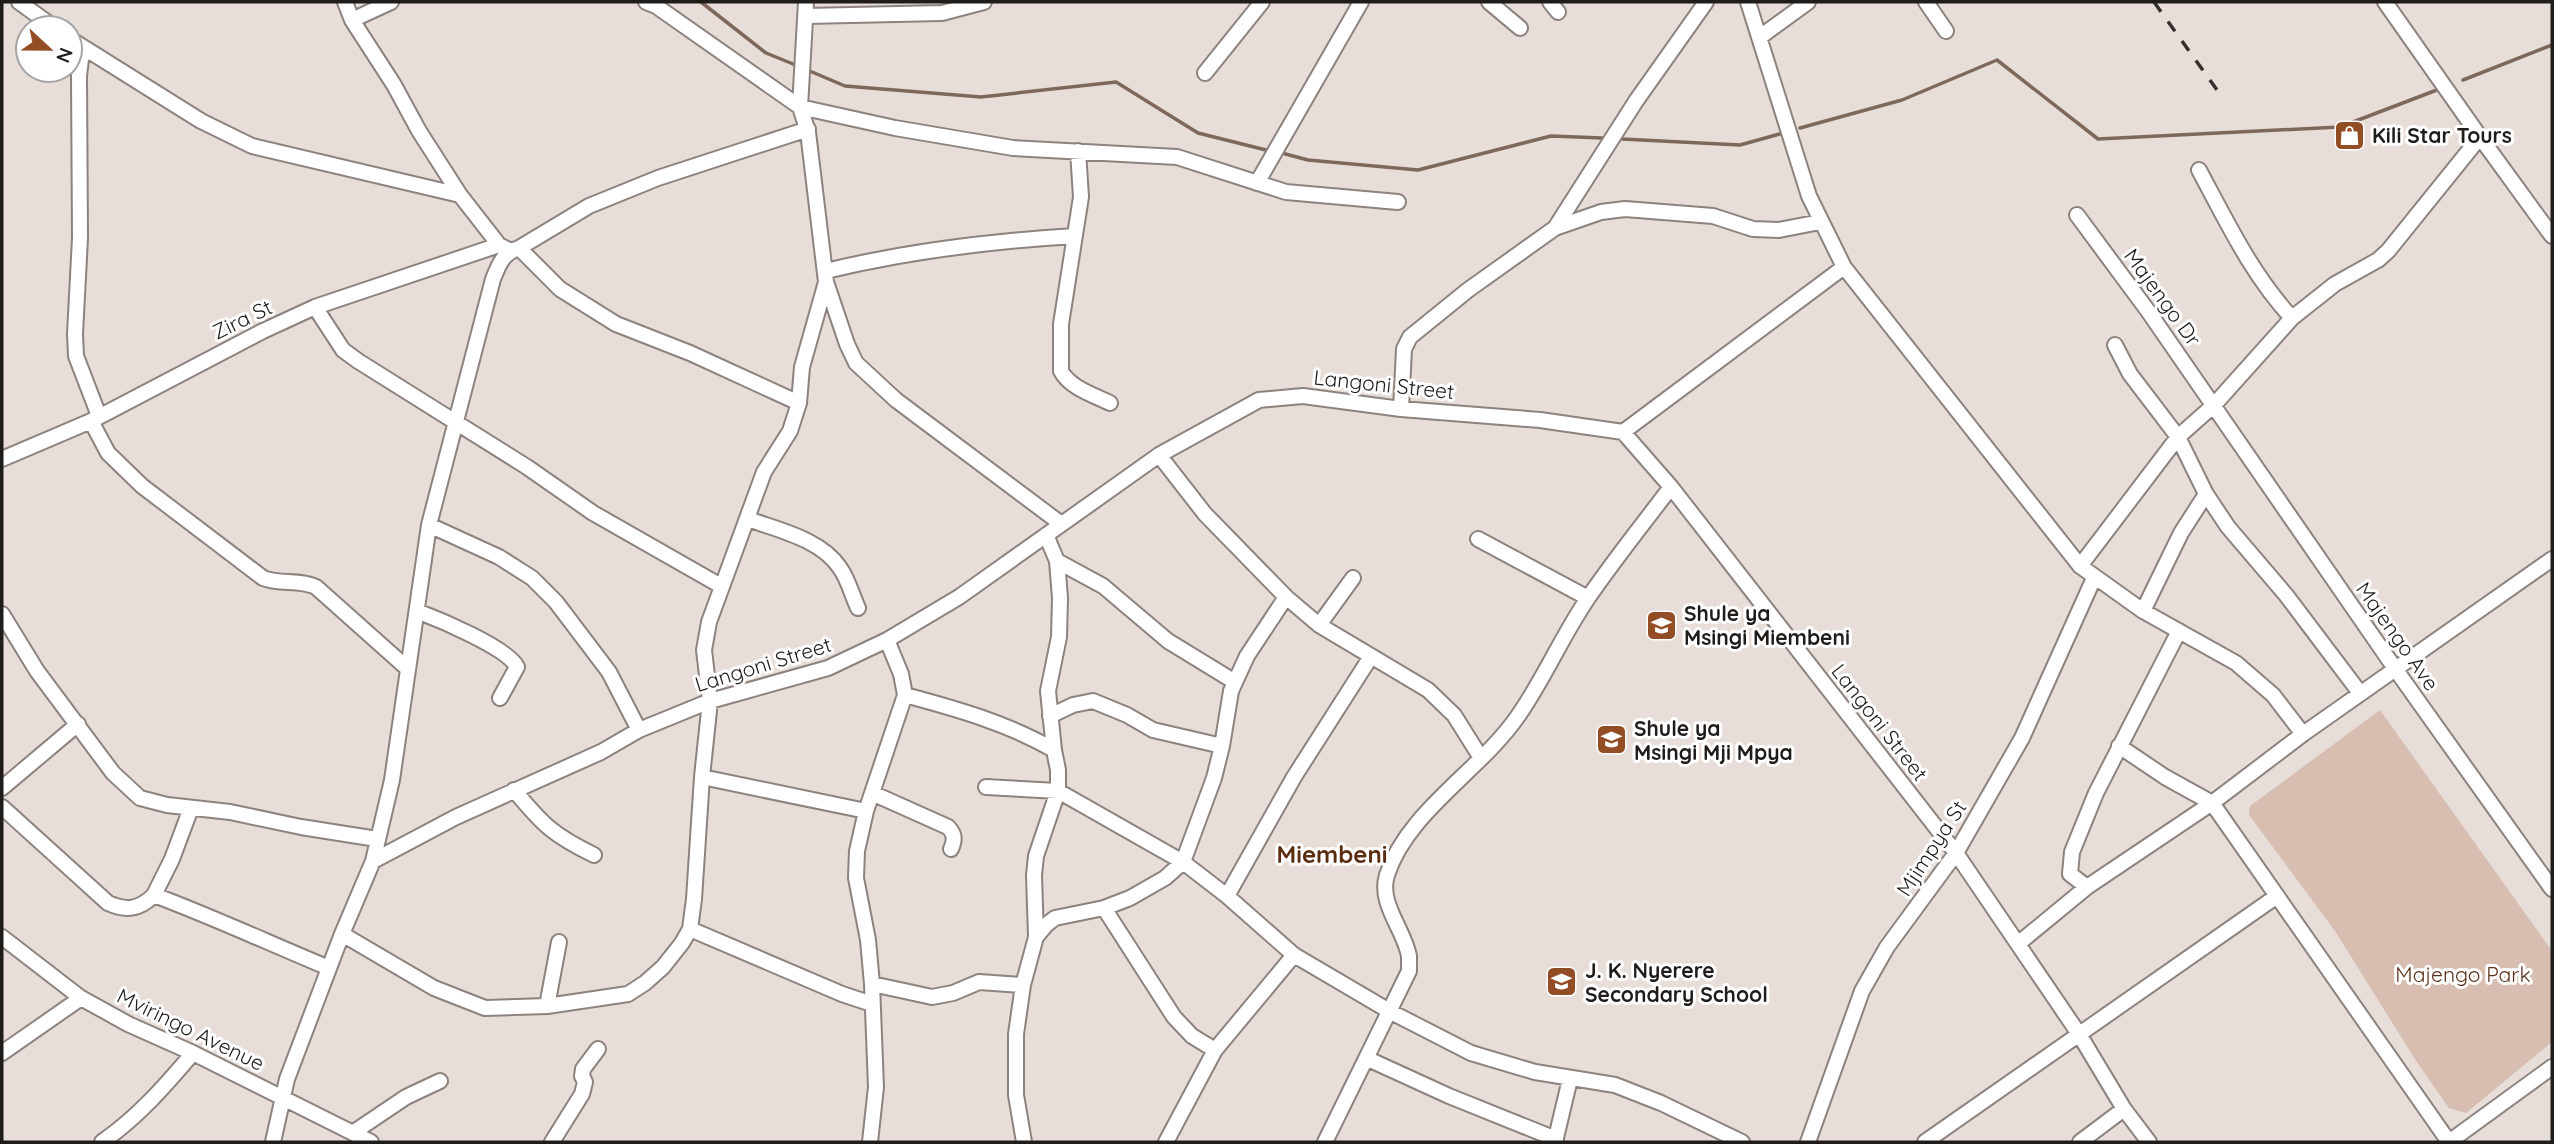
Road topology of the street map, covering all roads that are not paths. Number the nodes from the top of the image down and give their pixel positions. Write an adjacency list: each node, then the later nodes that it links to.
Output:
1 (19, 2): 15 (street)
2 (345, 2): 16 (street)
3 (391, 2): 16 (street)
4 (646, 2): 22 (street)
5 (984, 2): 14 (street)
6 (1262, 2): 21 (street)
7 (1360, 2): 27 (street)
8 (1489, 2): 17 (street)
9 (1706, 2): 32 (street)
10 (1748, 2): 19 (street)
11 (1808, 2): 19 (street)
12 (1926, 2): 18 (street)
13 (2385, 2): 24 (street)
14 (806, 9): 22 (street)
15 (36, 14)
16 (352, 20): 28 (street)
17 (1520, 29)
18 (1946, 31)
19 (1760, 37): 31 (street)
20 (86, 50): 28 (street); 45 (street)
21 (1205, 73)
22 (800, 107): 23 (street); 25 (street)
23 (808, 128): 35 (street); 37 (street)
24 (2480, 137): 34 (street); 39 (street)
25 (1078, 152): 27 (street); 33 (street)
26 (2199, 170): 39 (street)
27 (1257, 183): 29 (street)
28 (460, 195): 35 (street)
29 (1398, 202)
30 (2077, 215): 43 (street, Majengo Dr)
31 (1820, 222): 32 (street); 36 (street)
32 (1555, 228): 44 (street)
33 (1075, 236): 37 (street); 42 (street)
34 (2552, 236)
35 (510, 248): 38 (street, Zira St); 41 (street); 46 (street)
36 (1844, 267): 47 (street); 60 (street)
37 (826, 276): 41 (street); 54 (street)
38 (315, 307): 45 (street, Zira St); 46 (street)
39 (2292, 318): 43 (street)
40 (2115, 345): 48 (street)
41 (799, 403): 53 (street)
42 (1110, 403)
43 (2214, 405): 48 (street); 75 (street, Majengo Ave)
44 (1401, 409): 47 (street, Langoni Street); 49 (street, Langoni Street)
45 (95, 419): 50 (street, Zira St); 74 (street)
46 (457, 422): 55 (street); 63 (street)
47 (1623, 432): 51 (street, Langoni Street)
48 (2178, 437): 52 (street); 60 (street)
49 (1159, 455): 54 (street, Langoni Street); 64 (street)
50 (2, 459)
51 (1671, 487): 65 (street); 101 (street, Langoni Street)
52 (2206, 494): 68 (street); 77 (street)
53 (748, 519): 63 (street); 66 (street)
54 (1060, 523): 56 (street, Langoni Street)
55 (429, 525): 67 (street); 83 (street)
56 (1046, 535): 58 (street); 72 (street, Langoni Street)
57 (1478, 539): 65 (street)
58 (1057, 561): 76 (street); 81 (street)
59 (2552, 561): 75 (street)
60 (2080, 566): 62 (street)
61 (1353, 578): 70 (street)
62 (2094, 578): 68 (street); 101 (street, Mjimpya St)
63 (721, 586): 80 (street)
64 (1286, 597): 70 (street); 76 (street)
65 (1588, 598): 88 (street)
66 (858, 608)
67 (417, 611): 74 (street); 79 (street)
68 (2143, 611): 71 (street)
69 (2, 614): 82 (street)
70 (1319, 625): 73 (street)
71 (2179, 631): 84 (street); 86 (street)
72 (887, 640): 78 (street); 80 (street, Langoni Street)
73 (1370, 658): 88 (street); 108 (street)
74 (408, 669): 99 (street)
75 (2396, 670): 77 (street); 106 (street, Majengo Ave)
76 (1235, 682): 85 (street)
77 (2360, 694): 84 (street)
78 (905, 695): 87 (street); 94 (street)
79 (500, 698)
80 (710, 701): 83 (street, Langoni Street); 89 (street)
81 (1050, 716): 85 (street); 87 (street)
82 (78, 724): 91 (street); 97 (street)
83 (639, 730): 92 (street, Langoni Street)
84 (2303, 734): 95 (street)
85 (1223, 746): 104 (street)
86 (2119, 746): 95 (street); 105 (street)
87 (1054, 750): 93 (street)
88 (1481, 758): 124 (street)
89 (702, 777): 98 (street); 111 (street)
90 (986, 787): 93 (street)
91 (2, 788)
92 (514, 790): 102 (street); 103 (street, Langoni Street)
93 (1058, 791): 104 (street); 114 (street)
94 (872, 793): 98 (street); 100 (street)
95 (2212, 803): 105 (street); 109 (street)
96 (2, 807): 107 (street)
97 (191, 808): 99 (street); 107 (street)
98 (866, 811): 119 (street)
99 (377, 839): 103 (street)
100 (951, 849)
101 (1956, 853): 116 (street, Langoni Street); 147 (street, Mjimpya St)
102 (594, 855)
103 (373, 861): 112 (street)
104 (1183, 862): 108 (street); 110 (street)
105 (2087, 887): 116 (street)
106 (2552, 889)
107 (154, 895): 118 (street)
108 (1227, 896): 117 (street)
109 (2277, 896): 125 (street); 151 (street)
110 (1104, 908): 114 (street); 127 (street)
111 (690, 929): 122 (street); 123 (street)
112 (342, 934): 118 (street); 123 (street)
113 (2, 937): 121 (street, Mviringo Avenue)
114 (1036, 937): 120 (street)
115 (559, 942): 123 (street)
116 (2019, 943): 125 (street, Langoni Street)
117 (1294, 955): 124 (street); 127 (street)
118 (329, 968): 134 (street)
119 (872, 984): 120 (street); 122 (street)
120 (1023, 985): 143 (street)
121 (81, 998): 128 (street, Mviringo Avenue); 129 (street)
122 (872, 1004): 142 (street)
123 (547, 1006)
124 (1391, 1012): 130 (street); 132 (street)
125 (2079, 1034): 135 (street, Langoni Street); 148 (street)
126 (598, 1049): 141 (street)
127 (1215, 1050): 144 (street)
128 (193, 1053): 134 (street, Mviringo Avenue); 138 (street)
129 (2, 1054)
130 (1368, 1059): 137 (street); 145 (street)
131 (2552, 1067): 151 (street)
132 (1570, 1079): 137 (street); 146 (street)
133 (440, 1080): 136 (street)
134 (283, 1097): 136 (street, Mviringo Avenue); 139 (street)
135 (2124, 1109): 149 (street); 150 (street, Langoni Street)
136 (354, 1132): 140 (street, Mviringo Avenue)
137 (1555, 1141)
138 (102, 1142)
139 (274, 1142)
140 (371, 1142)
141 (552, 1142)
142 (870, 1142)
143 (1024, 1142)
144 (1167, 1142)
145 (1325, 1142)
146 (1742, 1142)
147 (1808, 1142)
148 (1925, 1142)
149 (2080, 1142)
150 (2149, 1142)
151 (2449, 1142)

